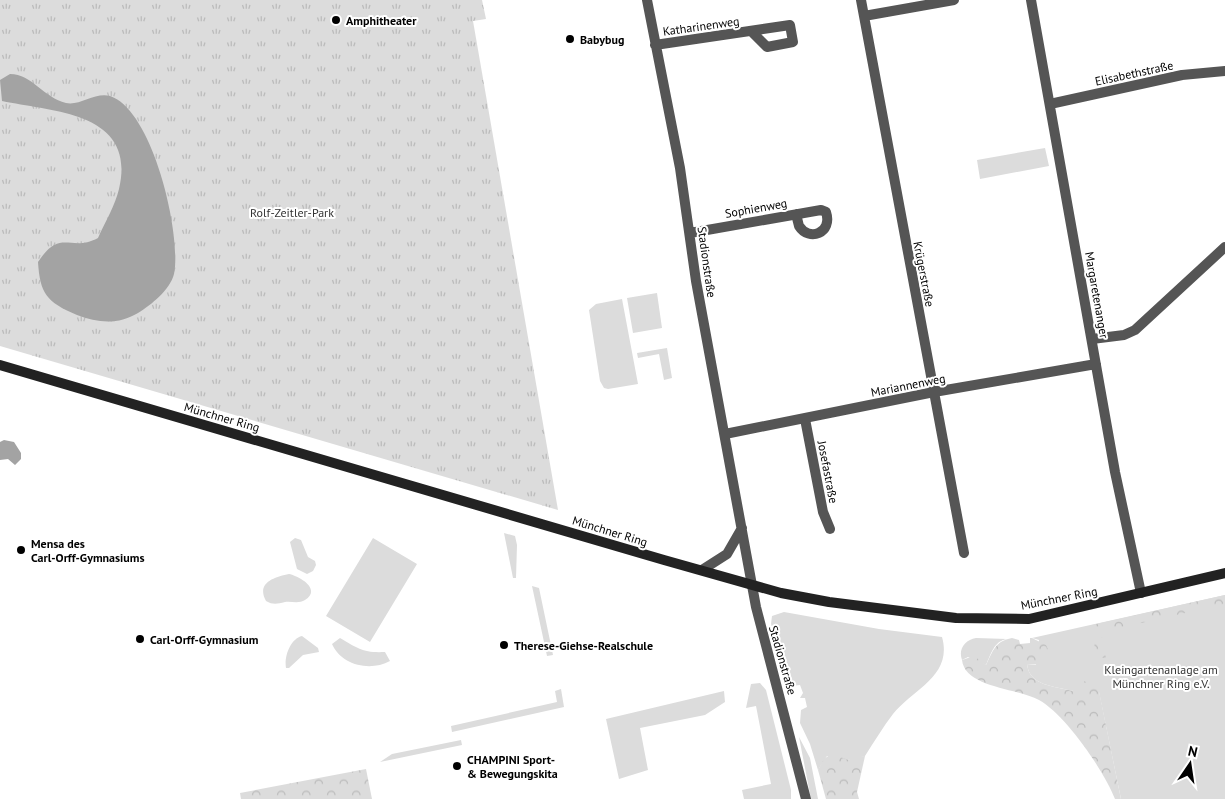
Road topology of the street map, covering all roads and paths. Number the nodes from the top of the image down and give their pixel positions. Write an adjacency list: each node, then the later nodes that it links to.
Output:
1 (647, 0): 7 (street, Stadionstraße)
2 (861, 0): 5 (street, Krügerstraße)
3 (954, 0): 5 (street)
4 (1031, 0): 9 (street, Margaretenanger)
5 (864, 16): 16 (street, Krügerstraße)
6 (751, 31): 7 (street, Katharinenweg)
7 (655, 46): 11 (street, Stadionstraße)
8 (1225, 70): 9 (street, Elisabethstraße)
9 (1050, 104): 13 (street, Margaretenanger)
10 (797, 214): 11 (street, Sophienweg)
11 (690, 233): 18 (street, Stadionstraße)
12 (1225, 247): 13 (street)
13 (1092, 339): 14 (street, Margaretenanger)
14 (1096, 364): 16 (street, Mariannenweg); 25 (street, Margaretenanger)
15 (0, 365): 22 (main road, Münchner Ring)
16 (934, 392): 17 (street, Mariannenweg); 21 (street, Krügerstraße)
17 (805, 419): 18 (street, Mariannenweg); 20 (street, Josefastraße)
18 (725, 434): 19 (street, Stadionstraße)
19 (742, 528): 22 (street); 24 (street, Stadionstraße)
20 (830, 529)
21 (964, 553)
22 (702, 570): 24 (main road, Münchner Ring)
23 (1225, 574): 25 (main road, Münchner Ring)
24 (752, 585): 25 (main road, Münchner Ring); 26 (street, Stadionstraße)
25 (1141, 593)
26 (806, 799)

